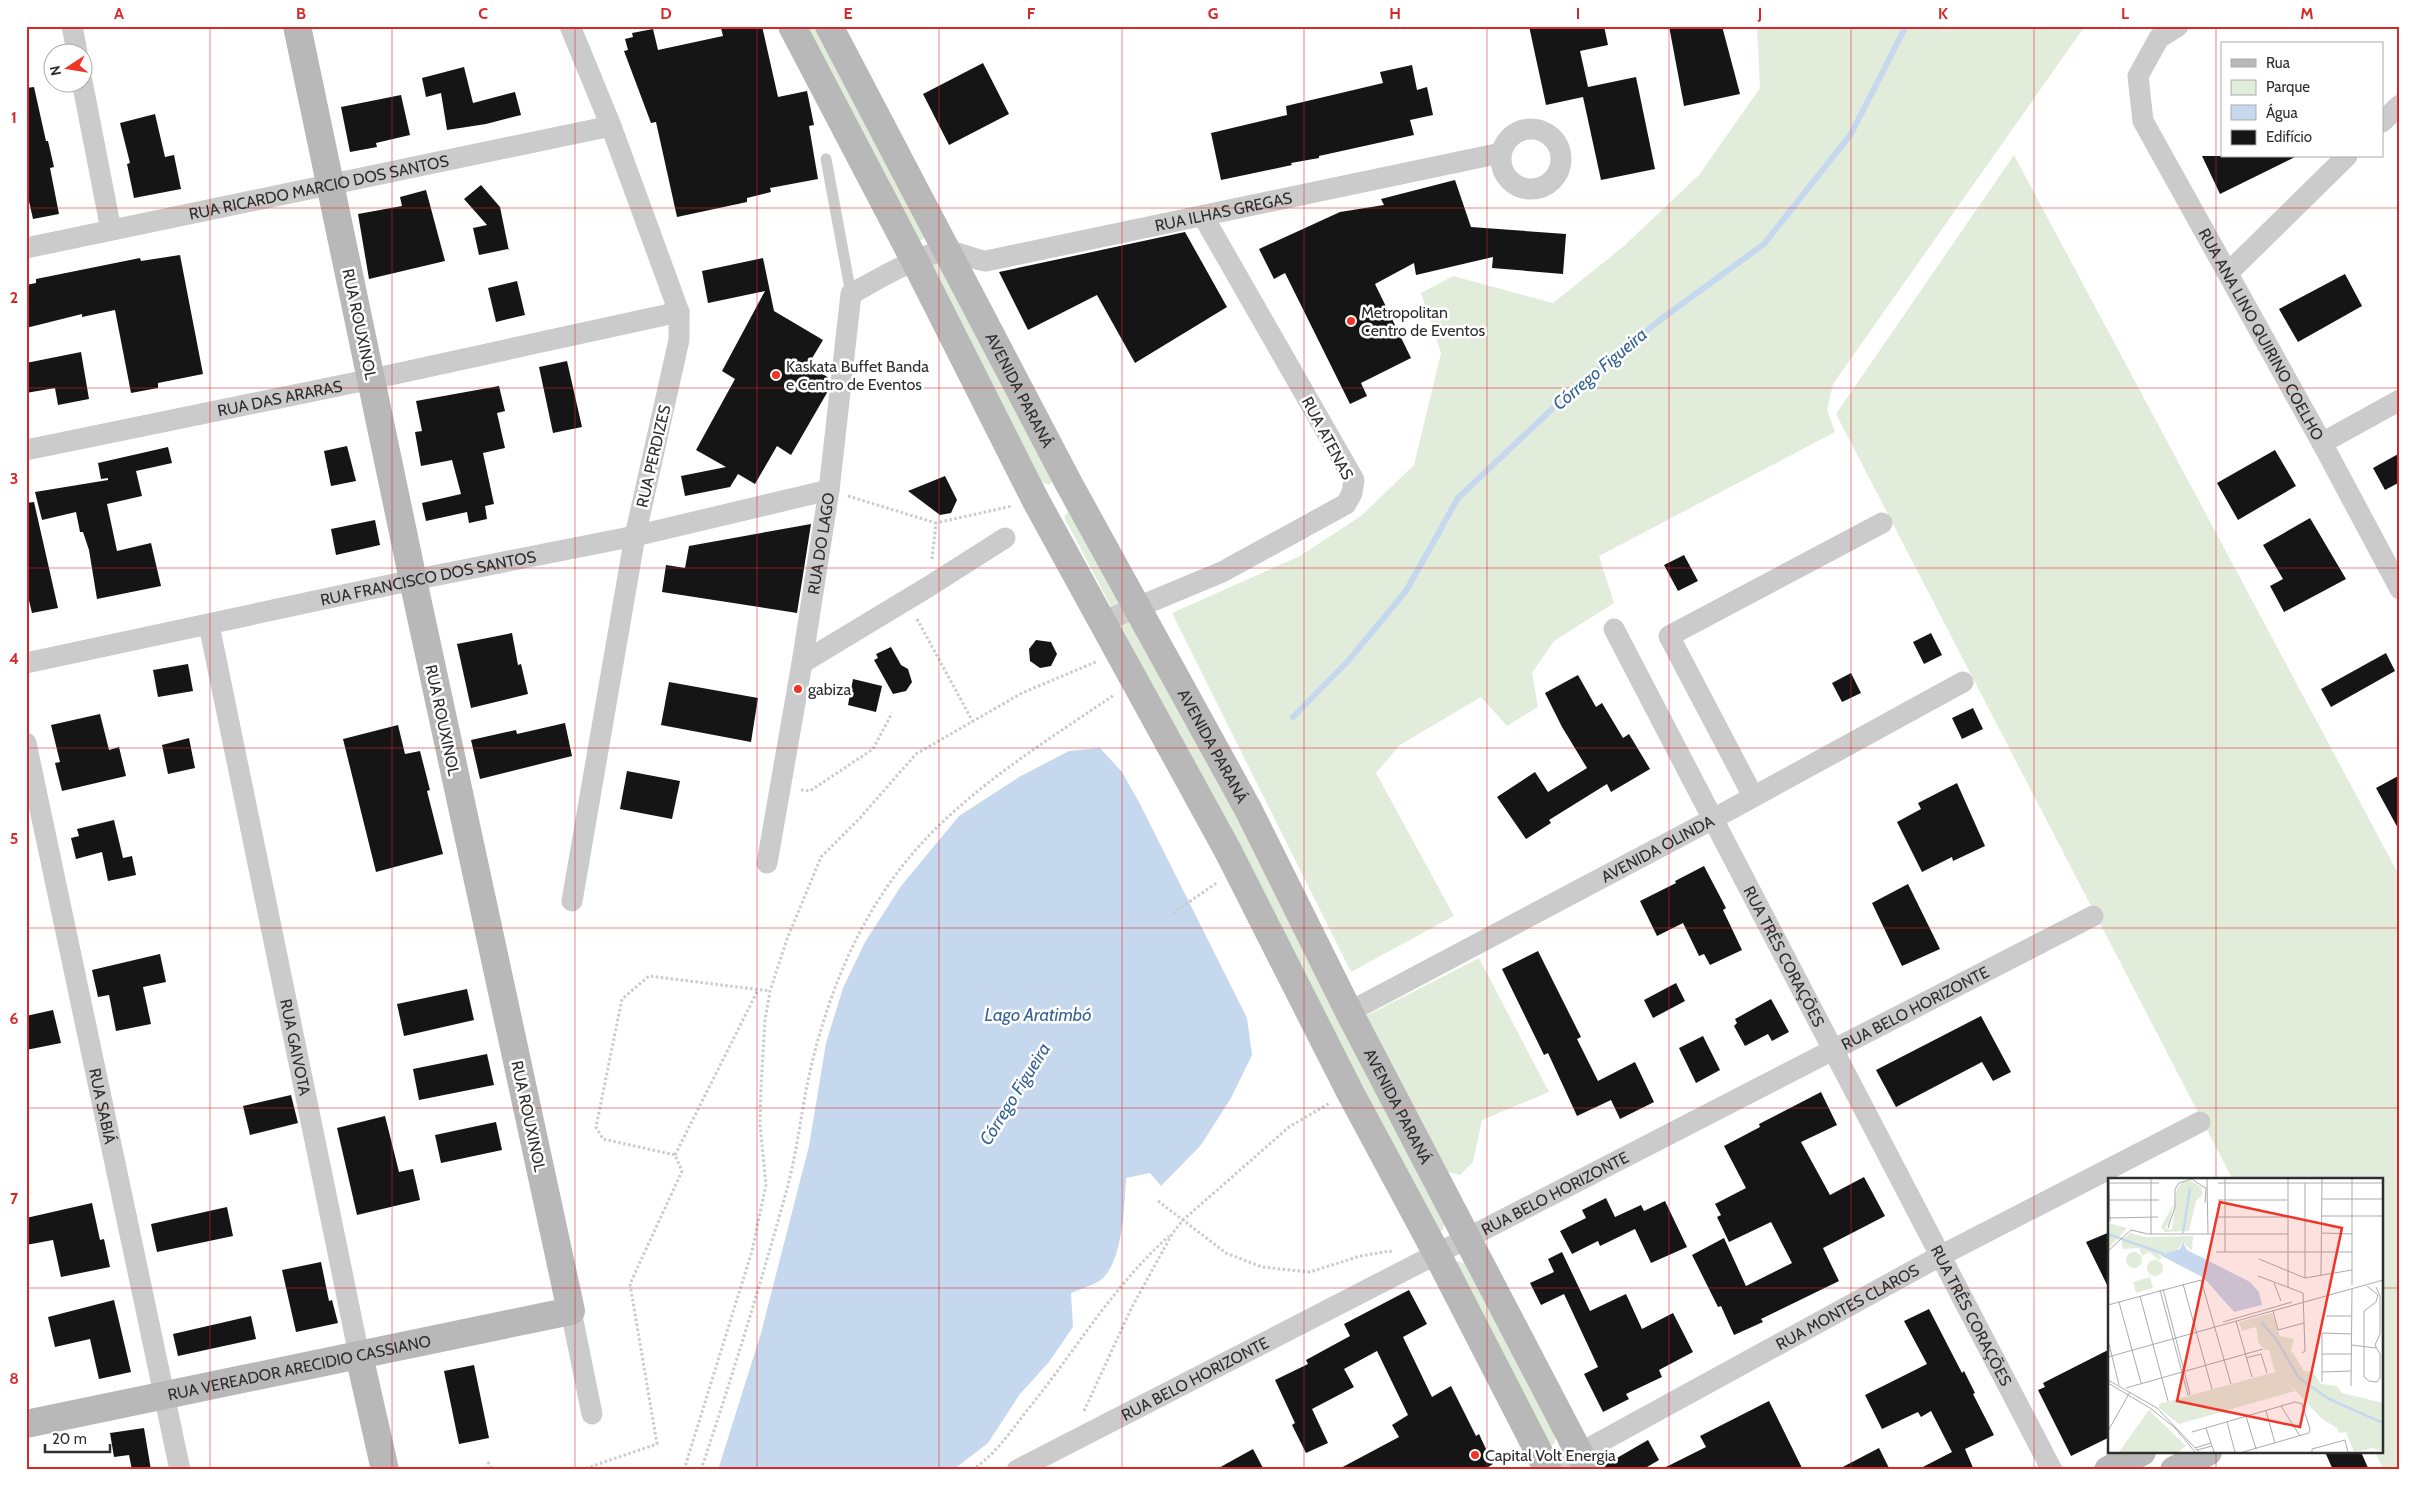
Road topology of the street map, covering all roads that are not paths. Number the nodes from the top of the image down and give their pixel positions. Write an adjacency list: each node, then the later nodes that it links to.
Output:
1 (72, 26): 7 (street)
2 (297, 26): 15 (main road, RUA ROUXINOL)
3 (570, 26): 11 (street, RUA PERDIZES)
4 (792, 26): 20 (main road)
5 (829, 26): 19 (main road, AVENIDA PARANÁ)
6 (2178, 26): 21 (street, RUA ANA LINO QUIRINO COELHO)
7 (75, 42)
8 (84, 92): 17 (street)
9 (2400, 105): 10 (street)
10 (2384, 120)
11 (611, 126): 15 (street, RUA RICARDO MARCIO DOS SANTOS); 23 (street, RUA PERDIZES)
12 (1501, 153): 16 (street, RUA ILHAS GREGAS)
13 (2345, 158): 21 (street)
14 (826, 159): 22 (lane)
15 (329, 185): 17 (street, RUA RICARDO MARCIO DOS SANTOS); 24 (main road, RUA ROUXINOL)
16 (1203, 216): 19 (street, RUA ILHAS GREGAS); 34 (street, RUA ATENAS)
17 (111, 230): 18 (street, RUA RICARDO MARCIO DOS SANTOS)
18 (26, 248)
19 (947, 251): 20 (street); 34 (main road, AVENIDA PARANÁ)
20 (916, 261): 22 (street); 35 (main road)
21 (2228, 273): 26 (street, RUA ANA LINO QUIRINO COELHO)
22 (851, 294): 28 (street, RUA DO LAGO)
23 (679, 312): 24 (street, RUA DAS ARARAS); 30 (street, RUA PERDIZES)
24 (372, 379): 27 (street, RUA DAS ARARAS); 32 (main road, RUA ROUXINOL)
25 (2400, 400): 26 (street)
26 (2322, 443): 33 (street, RUA ANA LINO QUIRINO COELHO)
27 (26, 450)
28 (829, 490): 30 (street, RUA FRANCISCO DOS SANTOS); 39 (street, RUA DO LAGO)
29 (1882, 523): 42 (street)
30 (635, 536): 32 (street, RUA FRANCISCO DOS SANTOS); 45 (street, RUA PERDIZES)
31 (1005, 538): 39 (street)
32 (413, 580): 36 (street, RUA FRANCISCO DOS SANTOS); 53 (main road, RUA ROUXINOL)
33 (2400, 589)
34 (1136, 607): 35 (street, RUA ATENAS); 47 (main road, AVENIDA PARANÁ)
35 (1102, 622): 51 (main road)
36 (208, 625): 38 (street, RUA FRANCISCO DOS SANTOS); 54 (street, RUA GAIVOTA)
37 (1614, 629): 43 (street, RUA TRÊS CORAÇÕES)
38 (26, 663)
39 (802, 663): 44 (street, RUA DO LAGO)
40 (1963, 682): 42 (street, AVENIDA OLINDA)
41 (26, 743): 55 (street, RUA SABIÁ)
42 (1753, 796): 43 (street, AVENIDA OLINDA)
43 (1713, 819): 47 (street, AVENIDA OLINDA); 48 (street, RUA TRÊS CORAÇÕES)
44 (767, 863)
45 (572, 901)
46 (2093, 916): 48 (street, RUA BELO HORIZONTE)
47 (1350, 1012): 50 (main road, AVENIDA PARANÁ)
48 (1833, 1050): 50 (street, RUA BELO HORIZONTE); 52 (street, RUA TRÊS CORAÇÕES)
49 (2200, 1122): 52 (street, RUA MONTES CLAROS)
50 (1468, 1238): 51 (street, RUA BELO HORIZONTE); 60 (main road, AVENIDA PARANÁ)
51 (1437, 1254): 63 (street, RUA BELO HORIZONTE); 64 (main road)
52 (1940, 1256): 60 (street, RUA MONTES CLAROS); 65 (street, RUA TRÊS CORAÇÕES)
53 (570, 1311): 54 (main road, RUA VEREADOR ARECIDIO CASSIANO); 56 (street, RUA ROUXINOL)
54 (359, 1355): 55 (main road, RUA VEREADOR ARECIDIO CASSIANO); 62 (main road, RUA GAIVOTA)
55 (164, 1395): 57 (main road, RUA VEREADOR ARECIDIO CASSIANO); 61 (street, RUA SABIÁ)
56 (592, 1414)
57 (26, 1424)
58 (2138, 1454): 66 (main road)
59 (2204, 1454): 67 (main road)
60 (1584, 1462): 64 (street, RUA MONTES CLAROS)
61 (180, 1470)
62 (385, 1470)
63 (1016, 1470)
64 (1548, 1470)
65 (2052, 1470)
66 (2108, 1470)
67 (2174, 1470)

